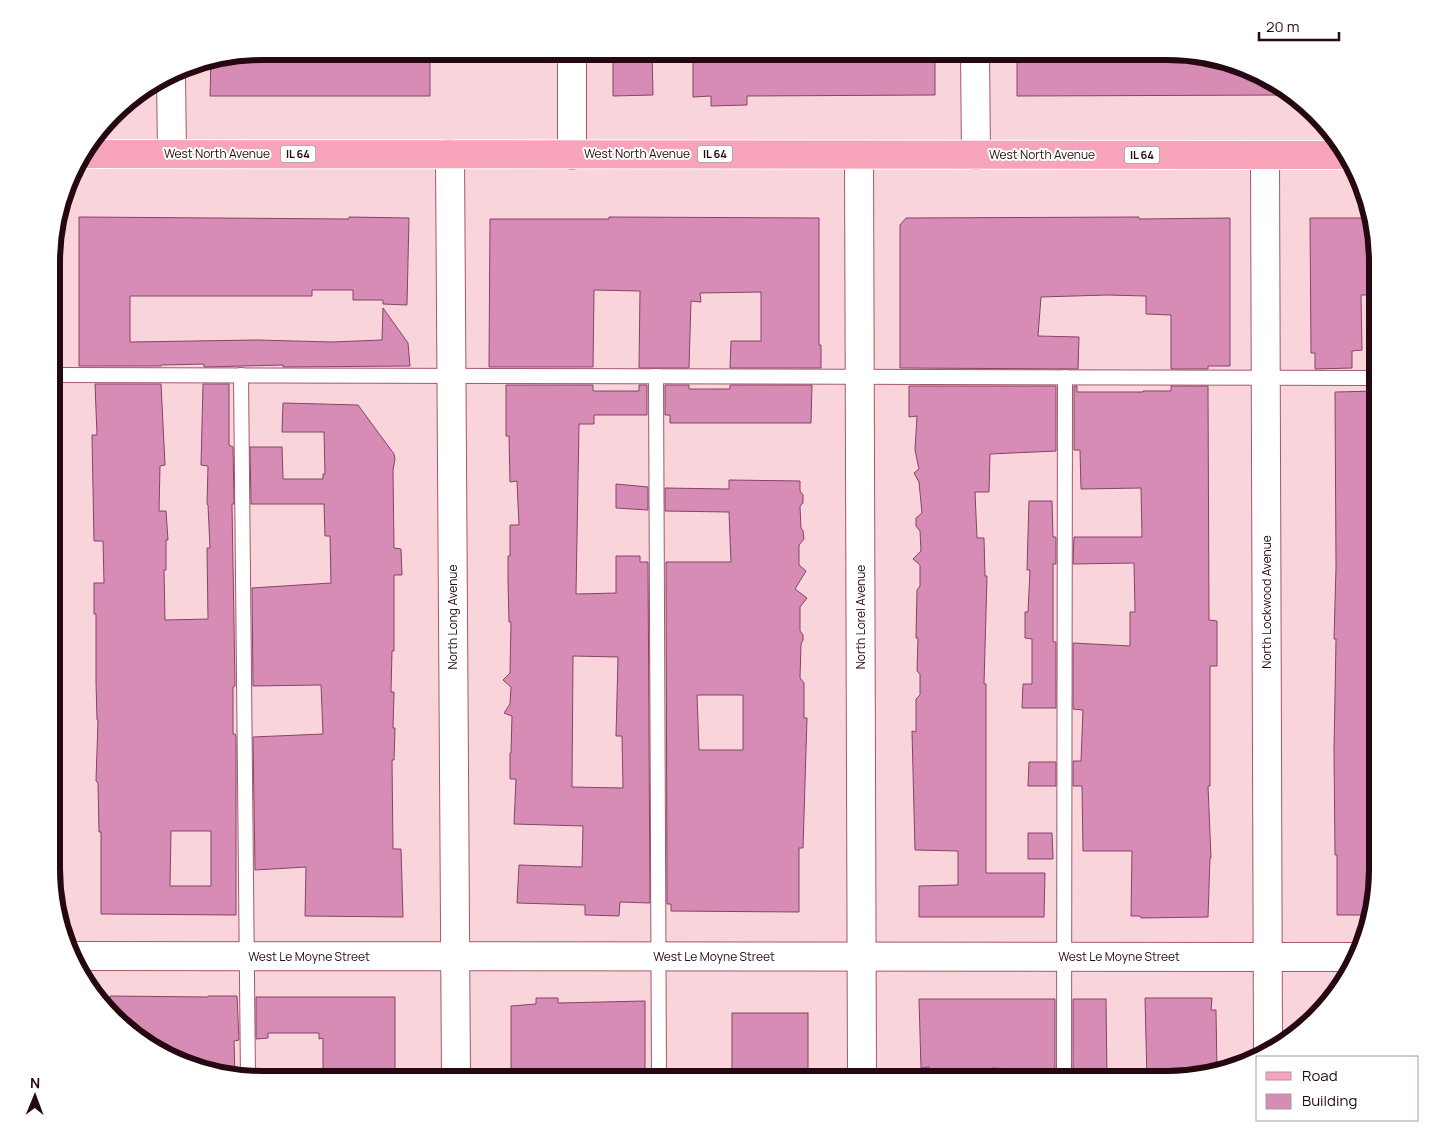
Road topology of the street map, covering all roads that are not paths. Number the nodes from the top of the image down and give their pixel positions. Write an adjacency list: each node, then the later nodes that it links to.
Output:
1 (572, 60): 7 (street)
2 (975, 60): 8 (street)
3 (171, 82): 5 (street)
4 (91, 154): 5 (main road, West North Avenue / IL 64)
5 (172, 154): 6 (main road, West North Avenue / IL 64)
6 (450, 154): 7 (main road, West North Avenue / IL 64); 14 (street, North Long Avenue)
7 (572, 154): 9 (main road, West North Avenue / IL 64)
8 (976, 154): 9 (main road, West North Avenue / IL 64); 10 (main road, West North Avenue / IL 64)
9 (858, 155): 16 (street, North Lorel Avenue)
10 (1265, 155): 11 (main road, West North Avenue / IL 64); 18 (street, North Lockwood Avenue)
11 (1338, 155)
12 (60, 375): 13 (lane)
13 (241, 375): 14 (lane); 21 (lane)
14 (452, 375): 15 (lane); 22 (street, North Long Avenue)
15 (656, 376): 16 (lane); 23 (lane)
16 (860, 376): 17 (lane); 24 (street, North Lorel Avenue)
17 (1065, 377): 18 (lane); 25 (lane)
18 (1266, 378): 19 (lane); 26 (street, North Lockwood Avenue)
19 (1369, 378)
20 (80, 956): 21 (street, West Le Moyne Street)
21 (248, 956): 22 (street, West Le Moyne Street); 29 (lane)
22 (455, 957): 23 (street, West Le Moyne Street); 30 (street, North Long Avenue)
23 (659, 957): 24 (street, West Le Moyne Street); 31 (lane)
24 (862, 957): 25 (street, West Le Moyne Street); 32 (street, North Lorel Avenue)
25 (1064, 957): 26 (street, West Le Moyne Street); 33 (lane)
26 (1268, 957): 27 (street, West Le Moyne Street); 28 (street, North Lockwood Avenue)
27 (1348, 957)
28 (1268, 1044)
29 (248, 1071)
30 (456, 1071)
31 (659, 1071)
32 (862, 1071)
33 (1064, 1071)

